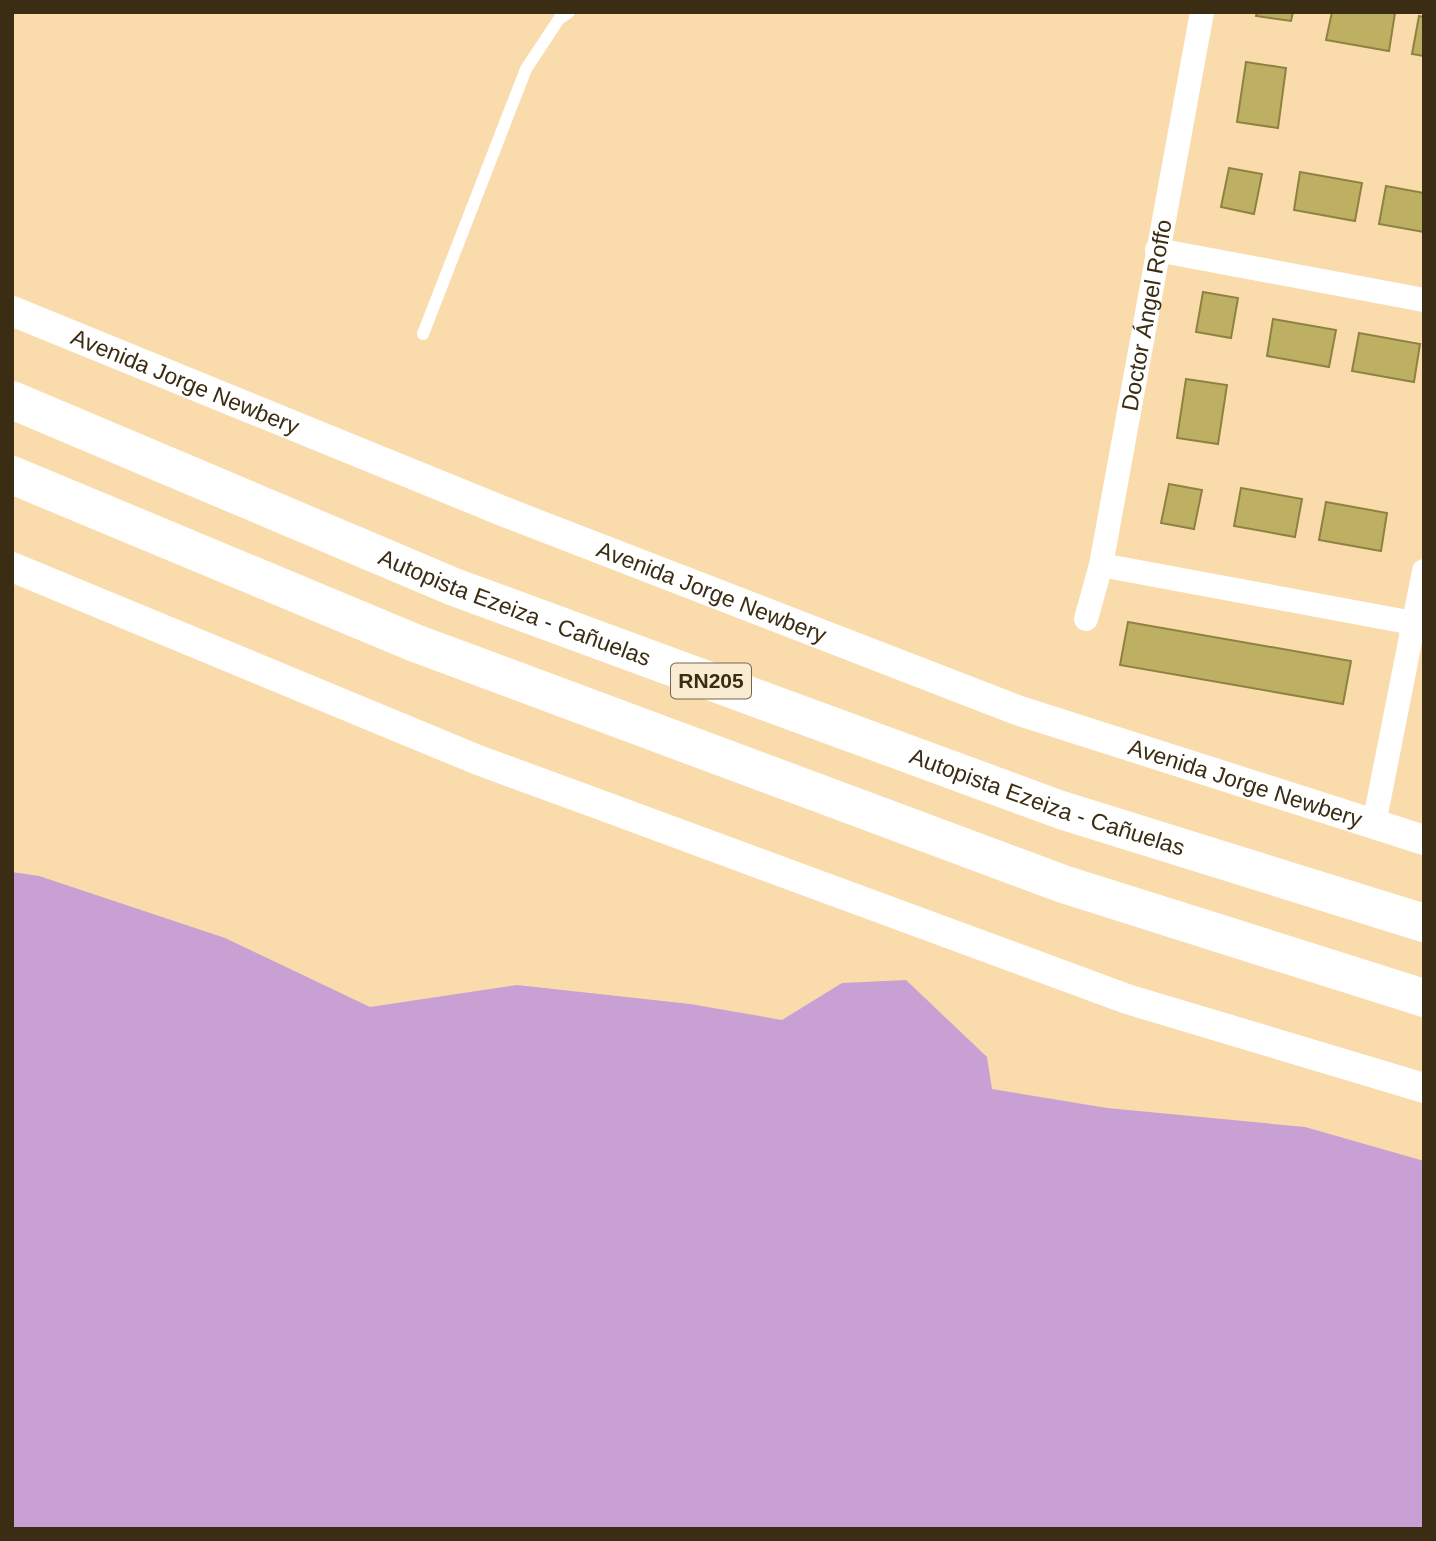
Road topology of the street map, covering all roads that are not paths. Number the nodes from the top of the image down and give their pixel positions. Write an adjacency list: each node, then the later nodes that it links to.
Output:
1 (569, 12): 6 (lane)
2 (1202, 12): 3 (street, Doctor Ángel Roffo)
3 (1157, 250): 4 (street); 9 (street, Doctor Ángel Roffo)
4 (1424, 300)
5 (12, 311): 14 (street, Avenida Jorge Newbery)
6 (423, 334)
7 (12, 400): 16 (highway, Autopista Ezeiza - Cañuelas / RN205)
8 (12, 475): 17 (highway)
9 (1101, 565): 12 (street, Doctor Ángel Roffo); 13 (street)
10 (12, 567): 18 (street)
11 (1424, 571): 13 (street)
12 (1086, 619)
13 (1419, 624): 14 (street)
14 (1374, 824): 15 (street, Avenida Jorge Newbery)
15 (1424, 840)
16 (1424, 923)
17 (1424, 998)
18 (1424, 1087)

